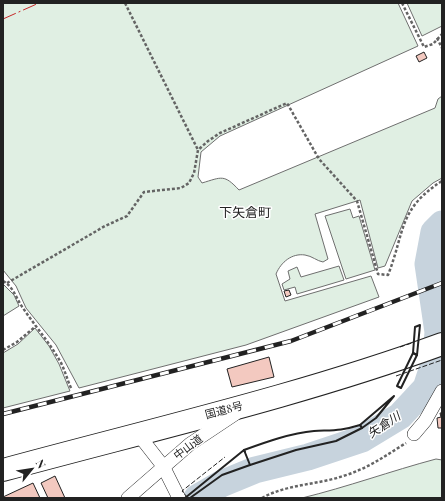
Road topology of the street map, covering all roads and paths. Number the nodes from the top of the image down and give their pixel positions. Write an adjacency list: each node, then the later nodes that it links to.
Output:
1 (125, 3): 6 (path)
2 (402, 3): 4 (path)
3 (442, 34): 4 (path)
4 (437, 38): 5 (path)
5 (442, 48)
6 (198, 150): 7 (path); 9 (path)
7 (442, 181)
8 (3, 281): 9 (path)
9 (7, 283): 10 (path)
10 (36, 326): 12 (path); 13 (path)
11 (442, 344): 15 (highway, 国道8号)
12 (3, 350)
13 (72, 390)
14 (442, 391): 18 (street)
15 (253, 402): 16 (highway, 国道8号); 19 (street, 中山道)
16 (192, 419): 17 (highway, 国道8号); 19 (street)
17 (138, 434): 20 (street); 21 (highway, 国道8号)
18 (414, 434): 24 (path)
19 (190, 444): 20 (street, 中山道)
20 (163, 466): 22 (street); 23 (street, 中山道)
21 (3, 470)
22 (178, 496)
23 (128, 498)
24 (262, 498)

